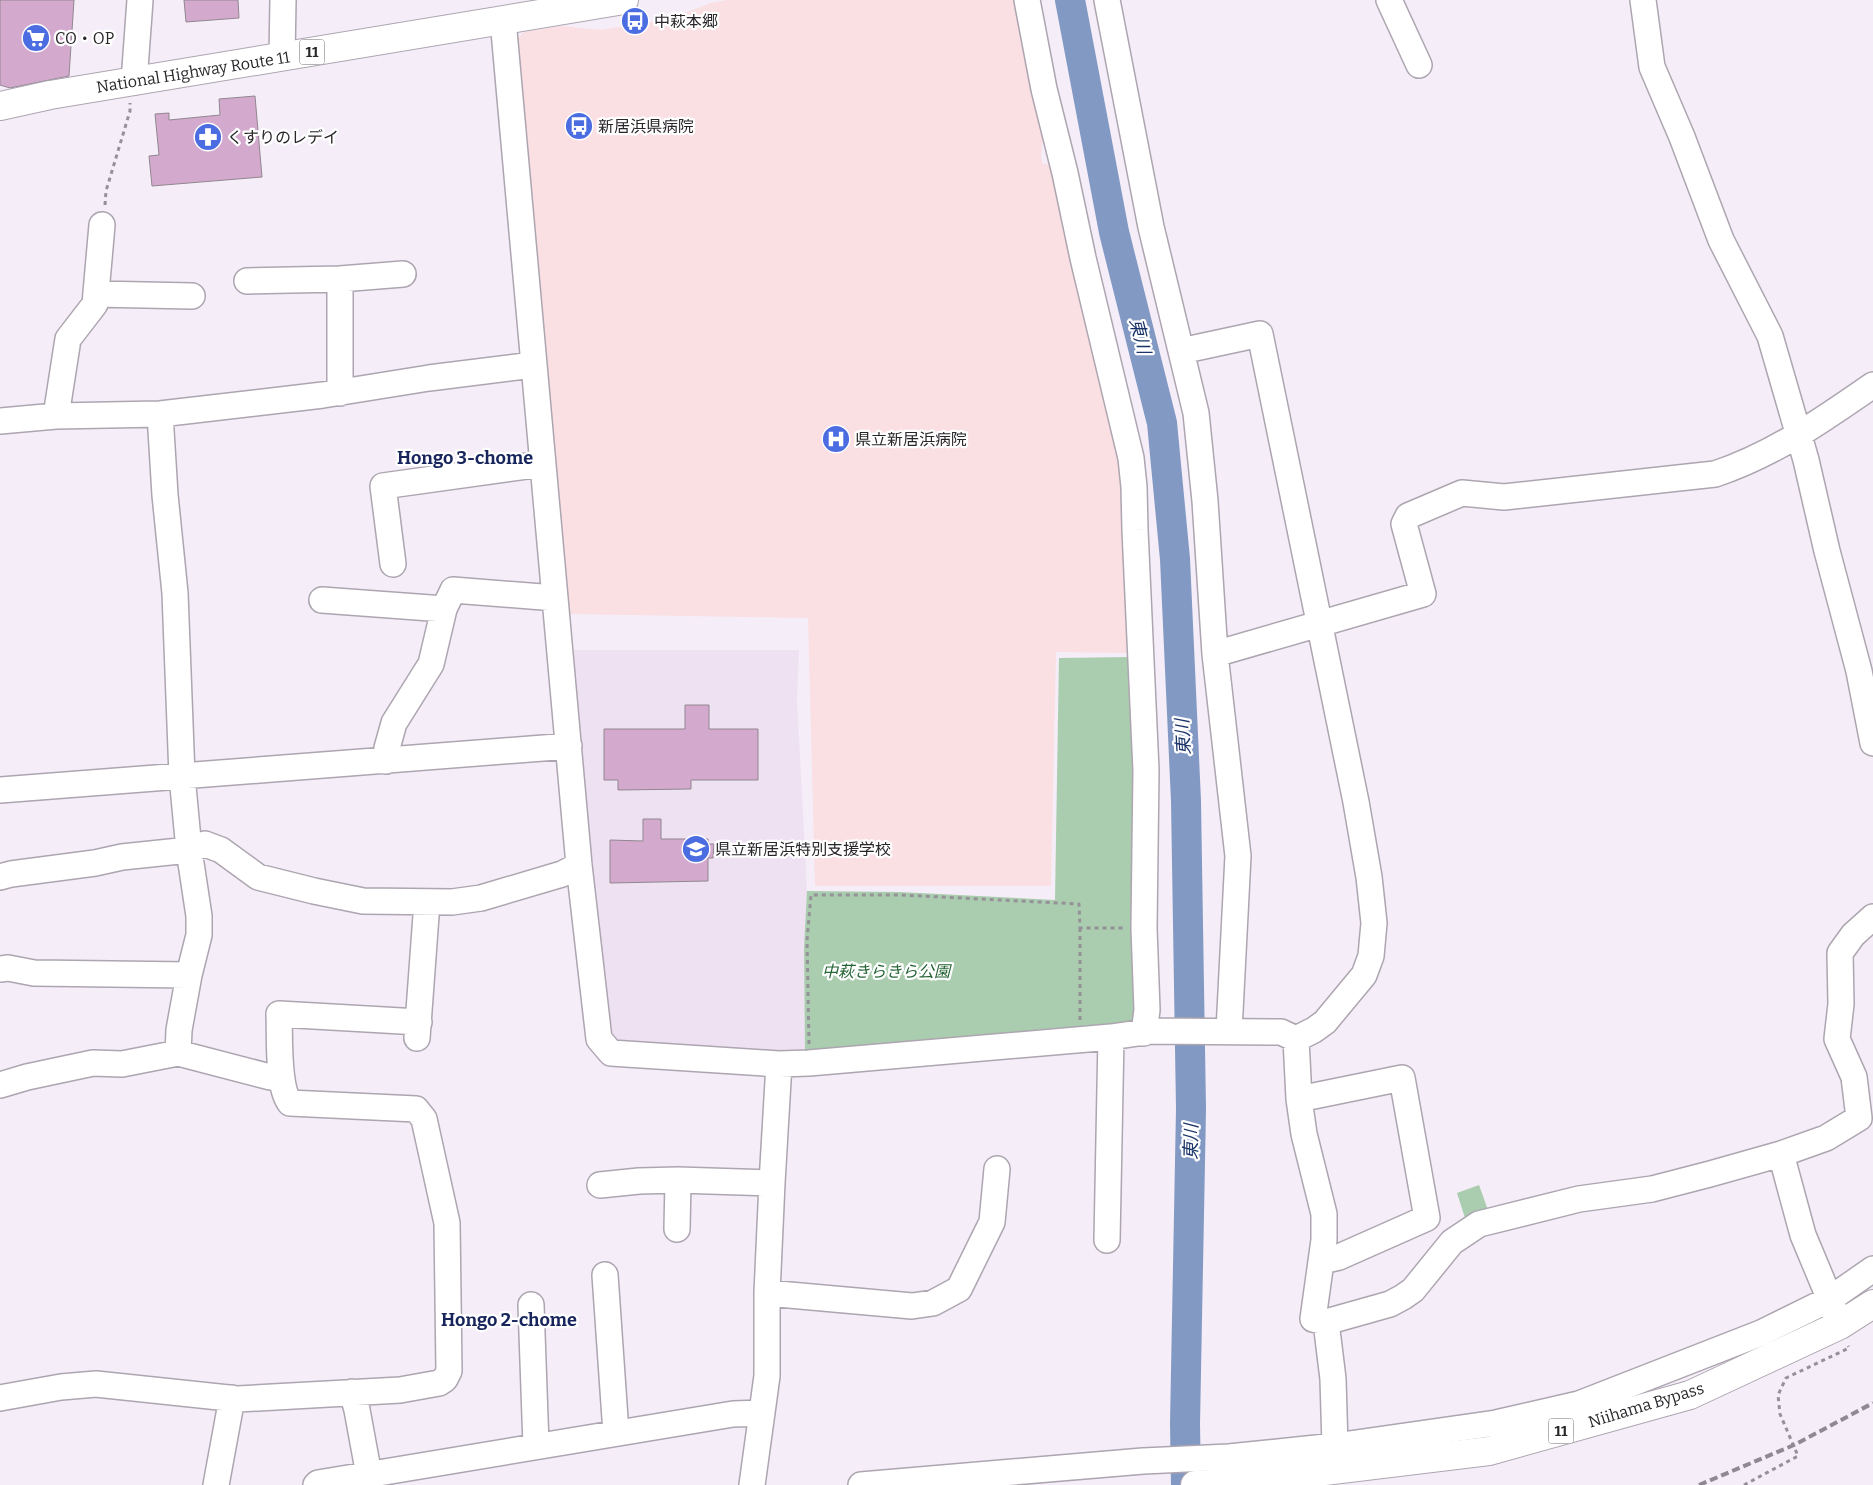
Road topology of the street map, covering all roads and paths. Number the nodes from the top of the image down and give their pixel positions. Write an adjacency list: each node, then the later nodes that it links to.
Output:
1 (140, 0): 11 (street)
2 (284, 0): 9 (street)
3 (624, 0): 8 (highway, National Highway Route 11 / 11)
4 (1027, 0): 46 (street)
5 (1107, 0): 19 (street)
6 (1389, 0): 10 (street)
7 (1644, 0): 26 (street)
8 (502, 20): 9 (highway, National Highway Route 11 / 11); 20 (street)
9 (282, 57): 11 (highway, National Highway Route 11 / 11)
10 (1419, 65)
11 (133, 82): 12 (highway, National Highway Route 11 / 11); 13 (path)
12 (0, 106)
13 (102, 225): 17 (street)
14 (403, 274): 15 (street)
15 (340, 279): 16 (street); 22 (street)
16 (247, 281)
17 (96, 294): 18 (street); 24 (street)
18 (192, 296)
19 (1181, 351): 32 (street); 33 (street)
20 (533, 366): 22 (street); 27 (street)
21 (1873, 385): 26 (street)
22 (340, 393): 23 (street)
23 (160, 414): 24 (street); 38 (street)
24 (56, 416): 25 (street)
25 (0, 421)
26 (1798, 435): 32 (street); 34 (street)
27 (542, 464): 28 (street); 29 (street)
28 (393, 564)
29 (555, 598): 31 (street); 36 (street)
30 (322, 600): 31 (street)
31 (444, 609): 37 (street)
32 (1319, 624): 33 (street); 53 (street)
33 (1214, 654): 50 (street)
34 (1870, 712): 35 (street)
35 (1873, 743)
36 (570, 746): 37 (street); 41 (street)
37 (386, 760): 38 (street)
38 (182, 776): 39 (street); 40 (street)
39 (0, 790)
40 (189, 850): 42 (street); 43 (street); 48 (street)
41 (579, 865): 43 (street); 56 (street)
42 (0, 877)
43 (427, 902): 57 (street)
44 (1873, 917): 60 (street)
45 (1080, 928): 46 (path); 49 (path); 55 (path)
46 (1144, 928): 51 (street)
47 (0, 969): 48 (street)
48 (189, 975): 54 (street)
49 (1073, 1026)
50 (1224, 1031): 51 (street); 53 (street)
51 (1148, 1032): 52 (street)
52 (1111, 1037): 55 (street); 67 (street)
53 (1296, 1038): 59 (street)
54 (178, 1053): 57 (street); 58 (street)
55 (809, 1063): 56 (street)
56 (779, 1064): 64 (street)
57 (281, 1076): 77 (street)
58 (0, 1085)
59 (1299, 1099): 68 (street); 68 (street)
60 (1866, 1119): 61 (street)
61 (1780, 1154): 72 (street); 75 (street)
62 (997, 1170): 71 (street)
63 (678, 1180): 64 (street); 65 (street); 66 (street)
64 (772, 1183): 71 (street)
65 (600, 1185)
66 (676, 1229)
67 (1107, 1240)
68 (1322, 1261): 75 (street)
69 (1873, 1269): 72 (street)
70 (605, 1275): 81 (street)
71 (767, 1293): 80 (street)
72 (1830, 1299): 76 (street); 83 (street)
73 (1873, 1304): 76 (highway, Niihama Bypass / 11)
74 (531, 1305): 82 (street)
75 (1326, 1322): 83 (street)
76 (1840, 1325): 84 (highway, Niihama Bypass / 11); 91 (path)
77 (352, 1392): 79 (street); 85 (street)
78 (0, 1398): 79 (street)
79 (232, 1398): 86 (street)
80 (762, 1413): 81 (street); 88 (street)
81 (616, 1433): 82 (street)
82 (536, 1446): 85 (street)
83 (1335, 1446): 84 (street)
84 (1228, 1470): 89 (street); 90 (highway, Niihama Bypass / 11)
85 (369, 1475): 87 (street)
86 (216, 1485)
87 (316, 1485)
88 (752, 1485)
89 (861, 1485)
90 (1195, 1485)
91 (1744, 1485)

